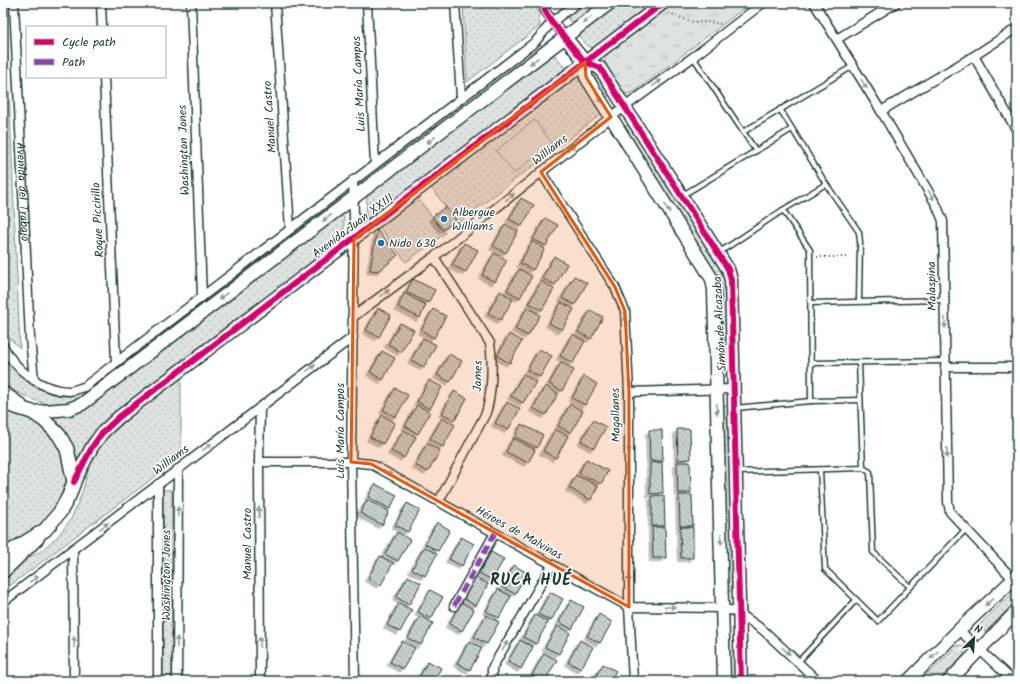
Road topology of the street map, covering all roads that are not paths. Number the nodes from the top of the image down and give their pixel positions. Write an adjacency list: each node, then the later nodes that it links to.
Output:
1 (14, 3): 56 (street, Avenida del Trabajo)
2 (101, 3): 15 (street)
3 (191, 3): 44 (street, Washington Jones)
4 (275, 3): 40 (street, Manuel Castro)
5 (367, 3): 33 (street, Luis María Campos)
6 (456, 3): 24 (street)
7 (544, 3): 14 (street, Simón de Alcazaba)
8 (577, 3): 14 (street)
9 (610, 3): 17 (street, Avenida Juan XXIII, one-way to 17)
10 (763, 3): 20 (street, Williams)
11 (814, 3): 18 (street, Malaspina)
12 (896, 3): 18 (street)
13 (660, 6): 21 (street, Avenida Juan XXIII)
14 (552, 22): 17 (street, Simón de Alcazaba); 24 (street)
15 (102, 26)
16 (1017, 28): 19 (street)
17 (565, 37): 21 (street, Simón de Alcazaba); 38 (street, Avenida Juan XXIII, one-way to 38)
18 (837, 39): 22 (street, Malaspina)
19 (974, 56): 27 (street); 30 (street)
20 (693, 57): 25 (street, Williams, one-way to 20); 31 (lane)
21 (585, 62): 25 (street, Simón de Alcazaba); 28 (street, Simón de Alcazaba, one-way to 28); 41 (street, Avenida Juan XXIII)
22 (853, 66): 26 (lane); 27 (street, Malaspina, one-way to 27)
23 (104, 78): 51 (street, Roque Piccirillo)
24 (462, 98): 33 (street)
25 (626, 106): 28 (street, Williams); 37 (street, Simón de Alcazaba)
26 (780, 109): 29 (lane); 31 (lane)
27 (881, 111): 45 (street, Malaspina, one-way to 45)
28 (611, 117): 34 (street, Williams, one-way to 28); 58 (street, Simón de Alcazaba, one-way to 58)
29 (792, 129): 32 (lane); 36 (lane)
30 (1017, 131)
31 (743, 132): 32 (lane)
32 (756, 151): 37 (lane)
33 (375, 164): 35 (street)
34 (540, 172): 43 (street, Williams, one-way to 34); 59 (street, Magallanes, one-way to 59)
35 (353, 180): 38 (street, Luis María Campos); 40 (street)
36 (826, 184): 39 (lane); 46 (lane)
37 (681, 196): 42 (street, Simón de Alcazaba)
38 (354, 198): 41 (street, Luis María Campos); 66 (street, Avenida Juan XXIII, one-way to 66)
39 (783, 210): 42 (lane); 47 (lane)
40 (290, 229): 44 (street)
41 (354, 239): 48 (street, Luis María Campos); 73 (street, Avenida Juan XXIII)
42 (718, 254): 57 (street, Simón de Alcazaba)
43 (434, 257): 48 (street, Williams, one-way to 43); 75 (street, James)
44 (202, 296): 51 (street)
45 (944, 300): 46 (lane); 54 (street, Malaspina, one-way to 54)
46 (859, 301): 47 (lane)
47 (811, 303): 52 (lane)
48 (354, 316): 49 (street, Luis María Campos)
49 (353, 337): 64 (street, Williams, one-way to 49); 68 (street, Luis María Campos)
50 (3, 345): 56 (street)
51 (116, 362): 56 (street)
52 (812, 363): 53 (lane); 62 (lane)
53 (860, 363): 54 (lane); 61 (lane)
54 (945, 364): 55 (street); 76 (street, Malaspina, one-way to 76)
55 (1017, 367)
56 (34, 380)
57 (733, 389): 58 (street); 65 (street, Simón de Alcazaba)
58 (716, 390): 59 (street); 89 (street, Simón de Alcazaba, one-way to 89)
59 (629, 392): 88 (street, Magallanes, one-way to 88)
60 (3, 393): 66 (main road)
61 (860, 400): 62 (lane); 69 (lane)
62 (811, 401): 65 (lane)
63 (3, 404): 66 (main road)
64 (260, 407): 67 (street, Manuel Castro); 70 (street, Williams, one-way to 64)
65 (734, 408): 72 (street, Simón de Alcazaba)
66 (28, 410): 73 (main road)
67 (259, 462): 68 (street, Héroes de Malvinas); 98 (street, Manuel Castro, one-way to 67)
68 (351, 462): 75 (street, Héroes de Malvinas, one-way to 75); 99 (street, Luis María Campos)
69 (863, 468): 71 (lane); 84 (lane)
70 (178, 469): 74 (street, Williams); 97 (street, Washington Jones, one-way to 70)
71 (820, 470): 72 (lane); 85 (lane)
72 (735, 472): 91 (street, Simón de Alcazaba)
73 (74, 482): 77 (main road)
74 (158, 484): 79 (street, Williams, one-way to 74); 96 (street, Washington Jones)
75 (439, 501): 78 (street, Héroes de Malvinas)
76 (966, 529): 83 (street, Malaspina); 84 (lane)
77 (45, 530): 80 (main road); 82 (street)
78 (495, 533): 81 (street, Héroes de Malvinas, one-way to 81); 87 (street)
79 (73, 549): 86 (street, Williams, one-way to 79); 95 (street, one-way to 79)
80 (3, 556)
81 (552, 565): 88 (street, Héroes de Malvinas); 100 (street, one-way to 81)
82 (3, 572)
83 (1015, 577): 92 (street, one-way to 92)
84 (910, 587): 85 (lane)
85 (856, 600): 94 (lane)
86 (3, 602)
87 (454, 606)
88 (630, 606): 89 (street, Héroes de Malvinas, one-way to 89); 101 (street, Magallanes)
89 (723, 608): 91 (street, Héroes de Malvinas); 102 (street, Simón de Alcazaba)
90 (1017, 611): 93 (street)
91 (739, 613): 94 (street, Héroes de Malvinas, one-way to 94); 103 (street, Simón de Alcazaba)
92 (960, 630): 93 (street); 105 (street, one-way to 105)
93 (980, 650): 106 (street); 107 (street)
94 (798, 662): 104 (street, Héroes de Malvinas)
95 (74, 681)
96 (158, 681)
97 (177, 681)
98 (260, 681)
99 (355, 681)
100 (492, 681)
101 (633, 681)
102 (724, 681)
103 (741, 681)
104 (818, 681)
105 (908, 681)
106 (949, 681)
107 (1013, 681)

